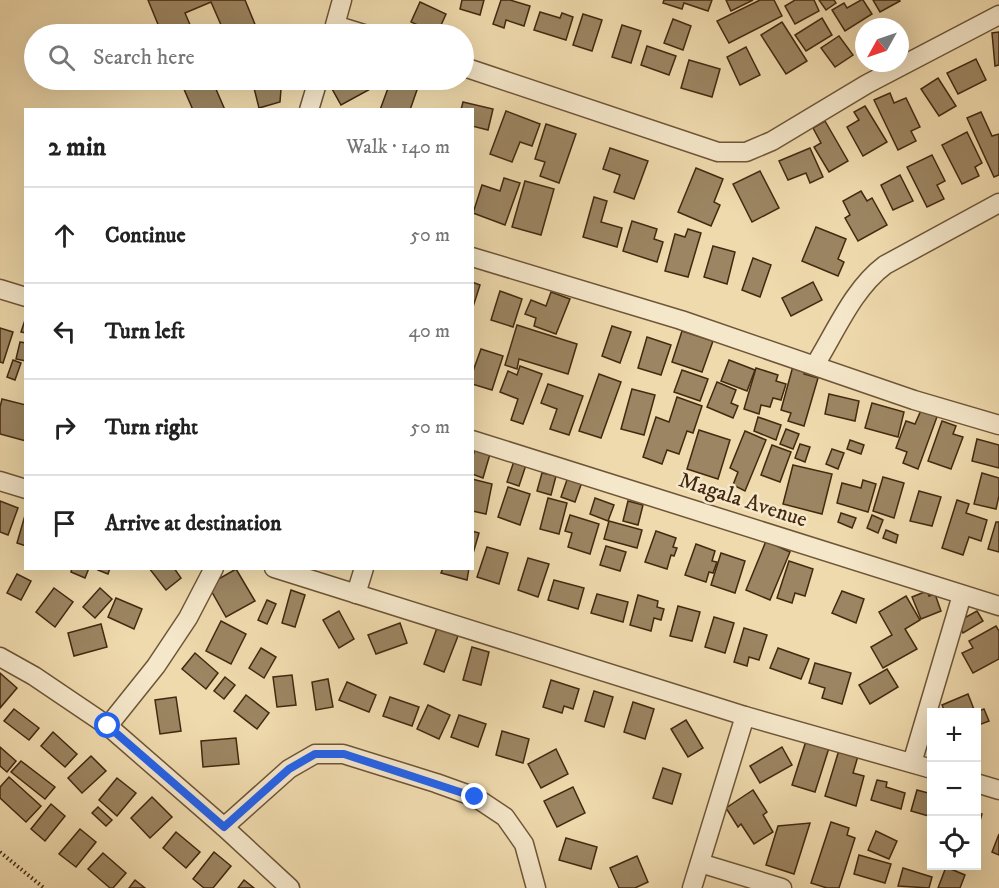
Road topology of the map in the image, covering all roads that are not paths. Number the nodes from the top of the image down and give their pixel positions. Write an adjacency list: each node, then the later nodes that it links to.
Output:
1 (342, 0): 3 (street)
2 (999, 15): 4 (street)
3 (335, 24)
4 (474, 71)
5 (315, 90): 6 (street)
6 (310, 108)
7 (999, 203): 11 (street)
8 (474, 258): 11 (street)
9 (0, 289): 10 (street)
10 (24, 296)
11 (815, 365): 12 (street)
12 (999, 425)
13 (474, 441): 20 (street, Magala Avenue)
14 (0, 480): 15 (street)
15 (24, 488)
16 (213, 570): 24 (street)
17 (280, 570): 19 (street)
18 (363, 570): 19 (street)
19 (356, 594): 23 (street)
20 (962, 595): 21 (street, Magala Avenue); 25 (street)
21 (999, 606)
22 (0, 657): 24 (street)
23 (745, 716): 25 (street); 30 (street)
24 (108, 726): 29 (street)
25 (912, 763): 26 (street)
26 (927, 768)
27 (981, 785): 28 (street)
28 (999, 790)
29 (224, 827): 31 (street); 32 (street)
30 (700, 863): 33 (street); 34 (street)
31 (290, 888)
32 (536, 888)
33 (692, 888)
34 (782, 888)

